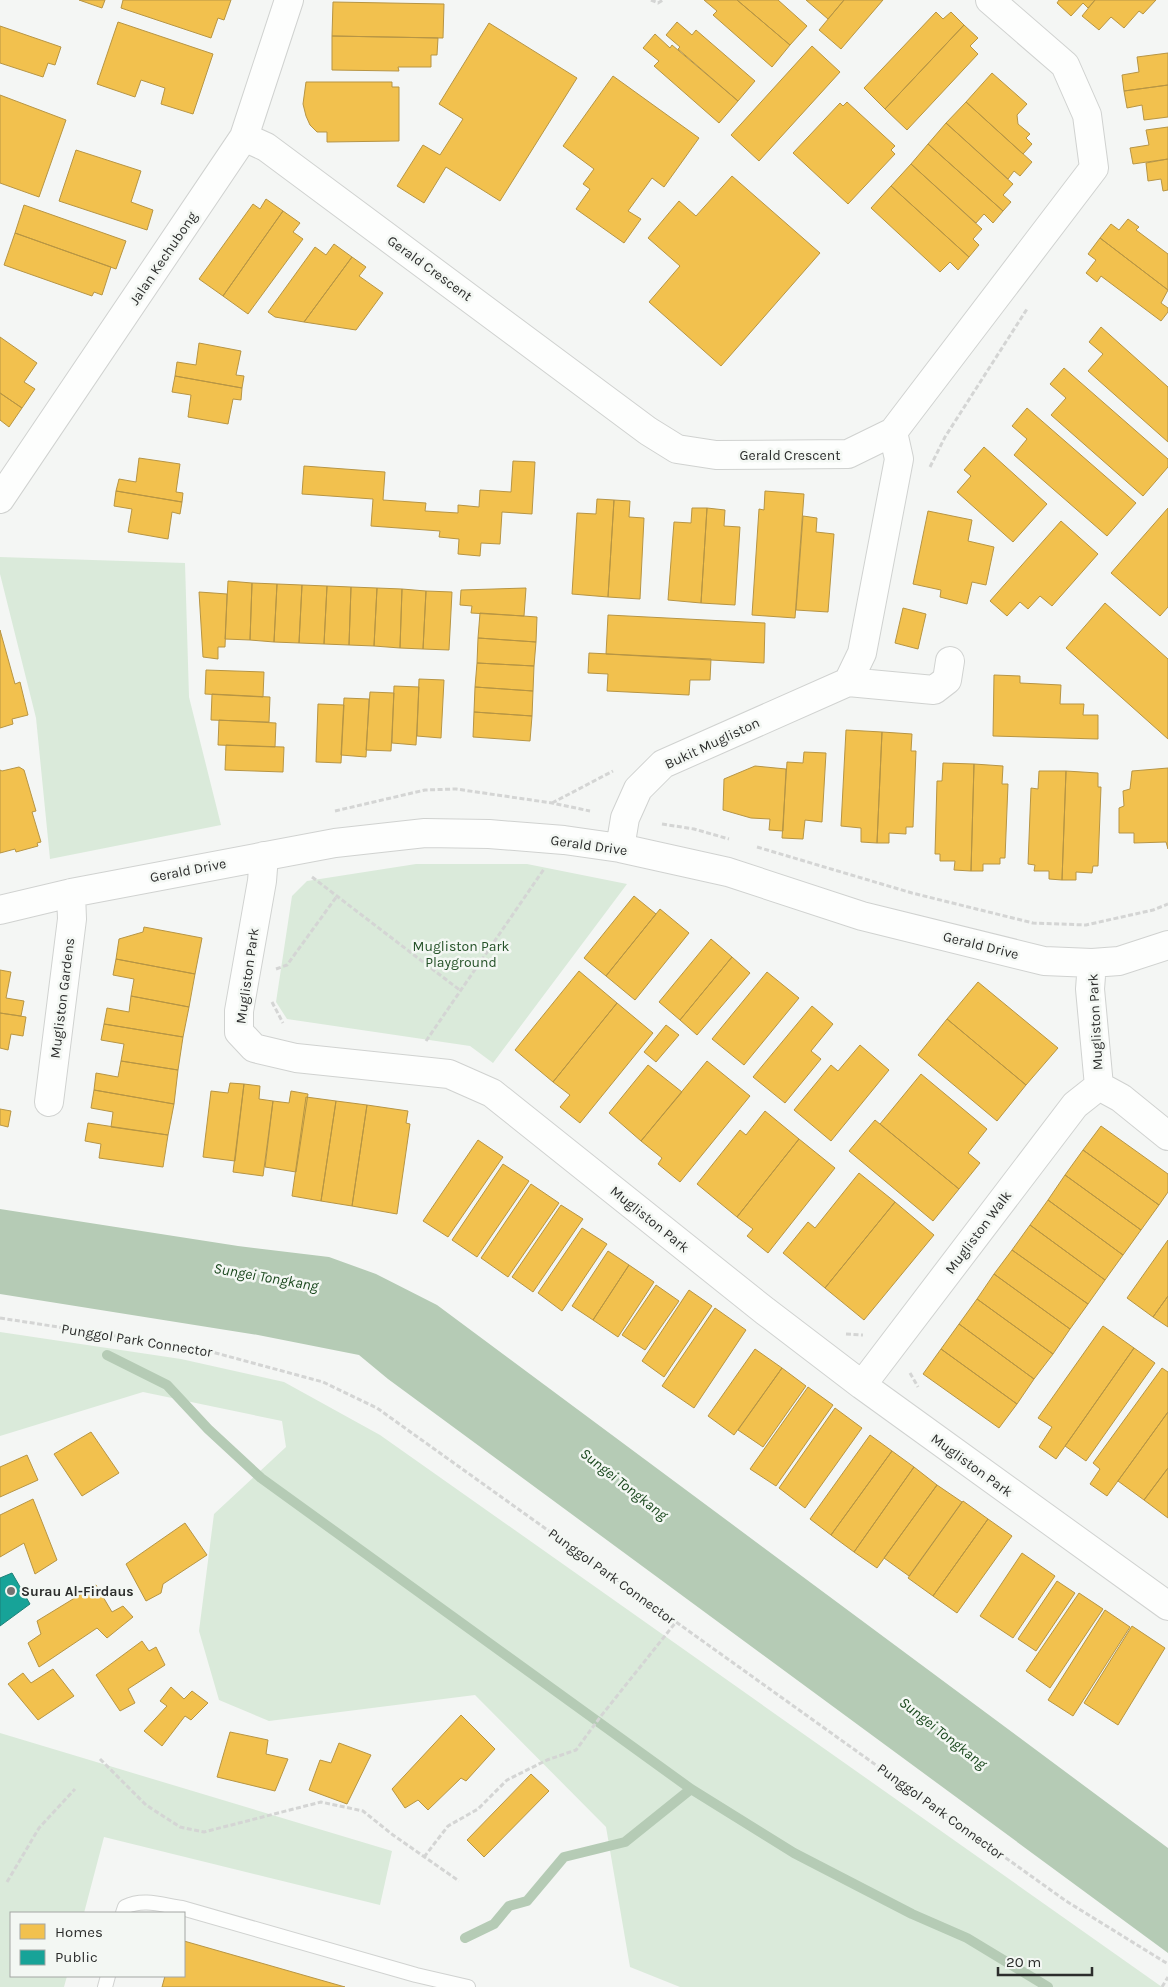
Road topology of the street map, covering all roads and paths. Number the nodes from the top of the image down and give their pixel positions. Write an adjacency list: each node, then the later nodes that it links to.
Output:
1 (289, 0): 5 (street, Jalan Kechubong)
2 (652, 0): 3 (path)
3 (663, 0)
4 (990, 0): 6 (street, Gerald Crescent)
5 (244, 137): 6 (street, Gerald Crescent); 7 (street, Jalan Kechubong)
6 (893, 432): 9 (street)
7 (0, 499)
8 (950, 662): 9 (street, Bukit Mugliston)
9 (848, 682): 12 (street, Bukit Mugliston)
10 (622, 767): 11 (path)
11 (552, 803)
12 (626, 818): 13 (path); 15 (street, Bukit Mugliston)
13 (732, 840)
14 (751, 846): 21 (path)
15 (620, 848): 16 (street, Gerald Drive); 24 (street, Gerald Drive)
16 (264, 856): 19 (street, Gerald Drive); 32 (street, Mugliston Park)
17 (549, 862): 26 (path)
18 (308, 874): 20 (path)
19 (72, 894): 22 (street, Gerald Drive); 29 (street, Mugliston Gardens)
20 (337, 896): 25 (path); 26 (path)
21 (1168, 904)
22 (0, 910)
23 (1168, 945): 24 (street, Gerald Drive)
24 (1092, 963): 28 (street, Mugliston Park)
25 (274, 969)
26 (461, 991): 27 (path)
27 (424, 1044)
28 (1099, 1086): 30 (street, Mugliston Park); 32 (street, Mugliston Walk)
29 (49, 1102)
30 (1168, 1136)
31 (0, 1318): 34 (path, Punggol Park Connector)
32 (862, 1384): 33 (street, Mugliston Park)
33 (1168, 1606)
34 (676, 1622): 37 (path); 41 (path, Punggol Park Connector)
35 (100, 1759): 37 (path)
36 (75, 1789): 39 (path)
37 (424, 1857): 38 (path)
38 (459, 1881)
39 (7, 1882)
40 (123, 1912): 43 (lane)
41 (1168, 1964)
42 (1168, 1977): 44 (path)
43 (468, 1987)
44 (1162, 1987)

